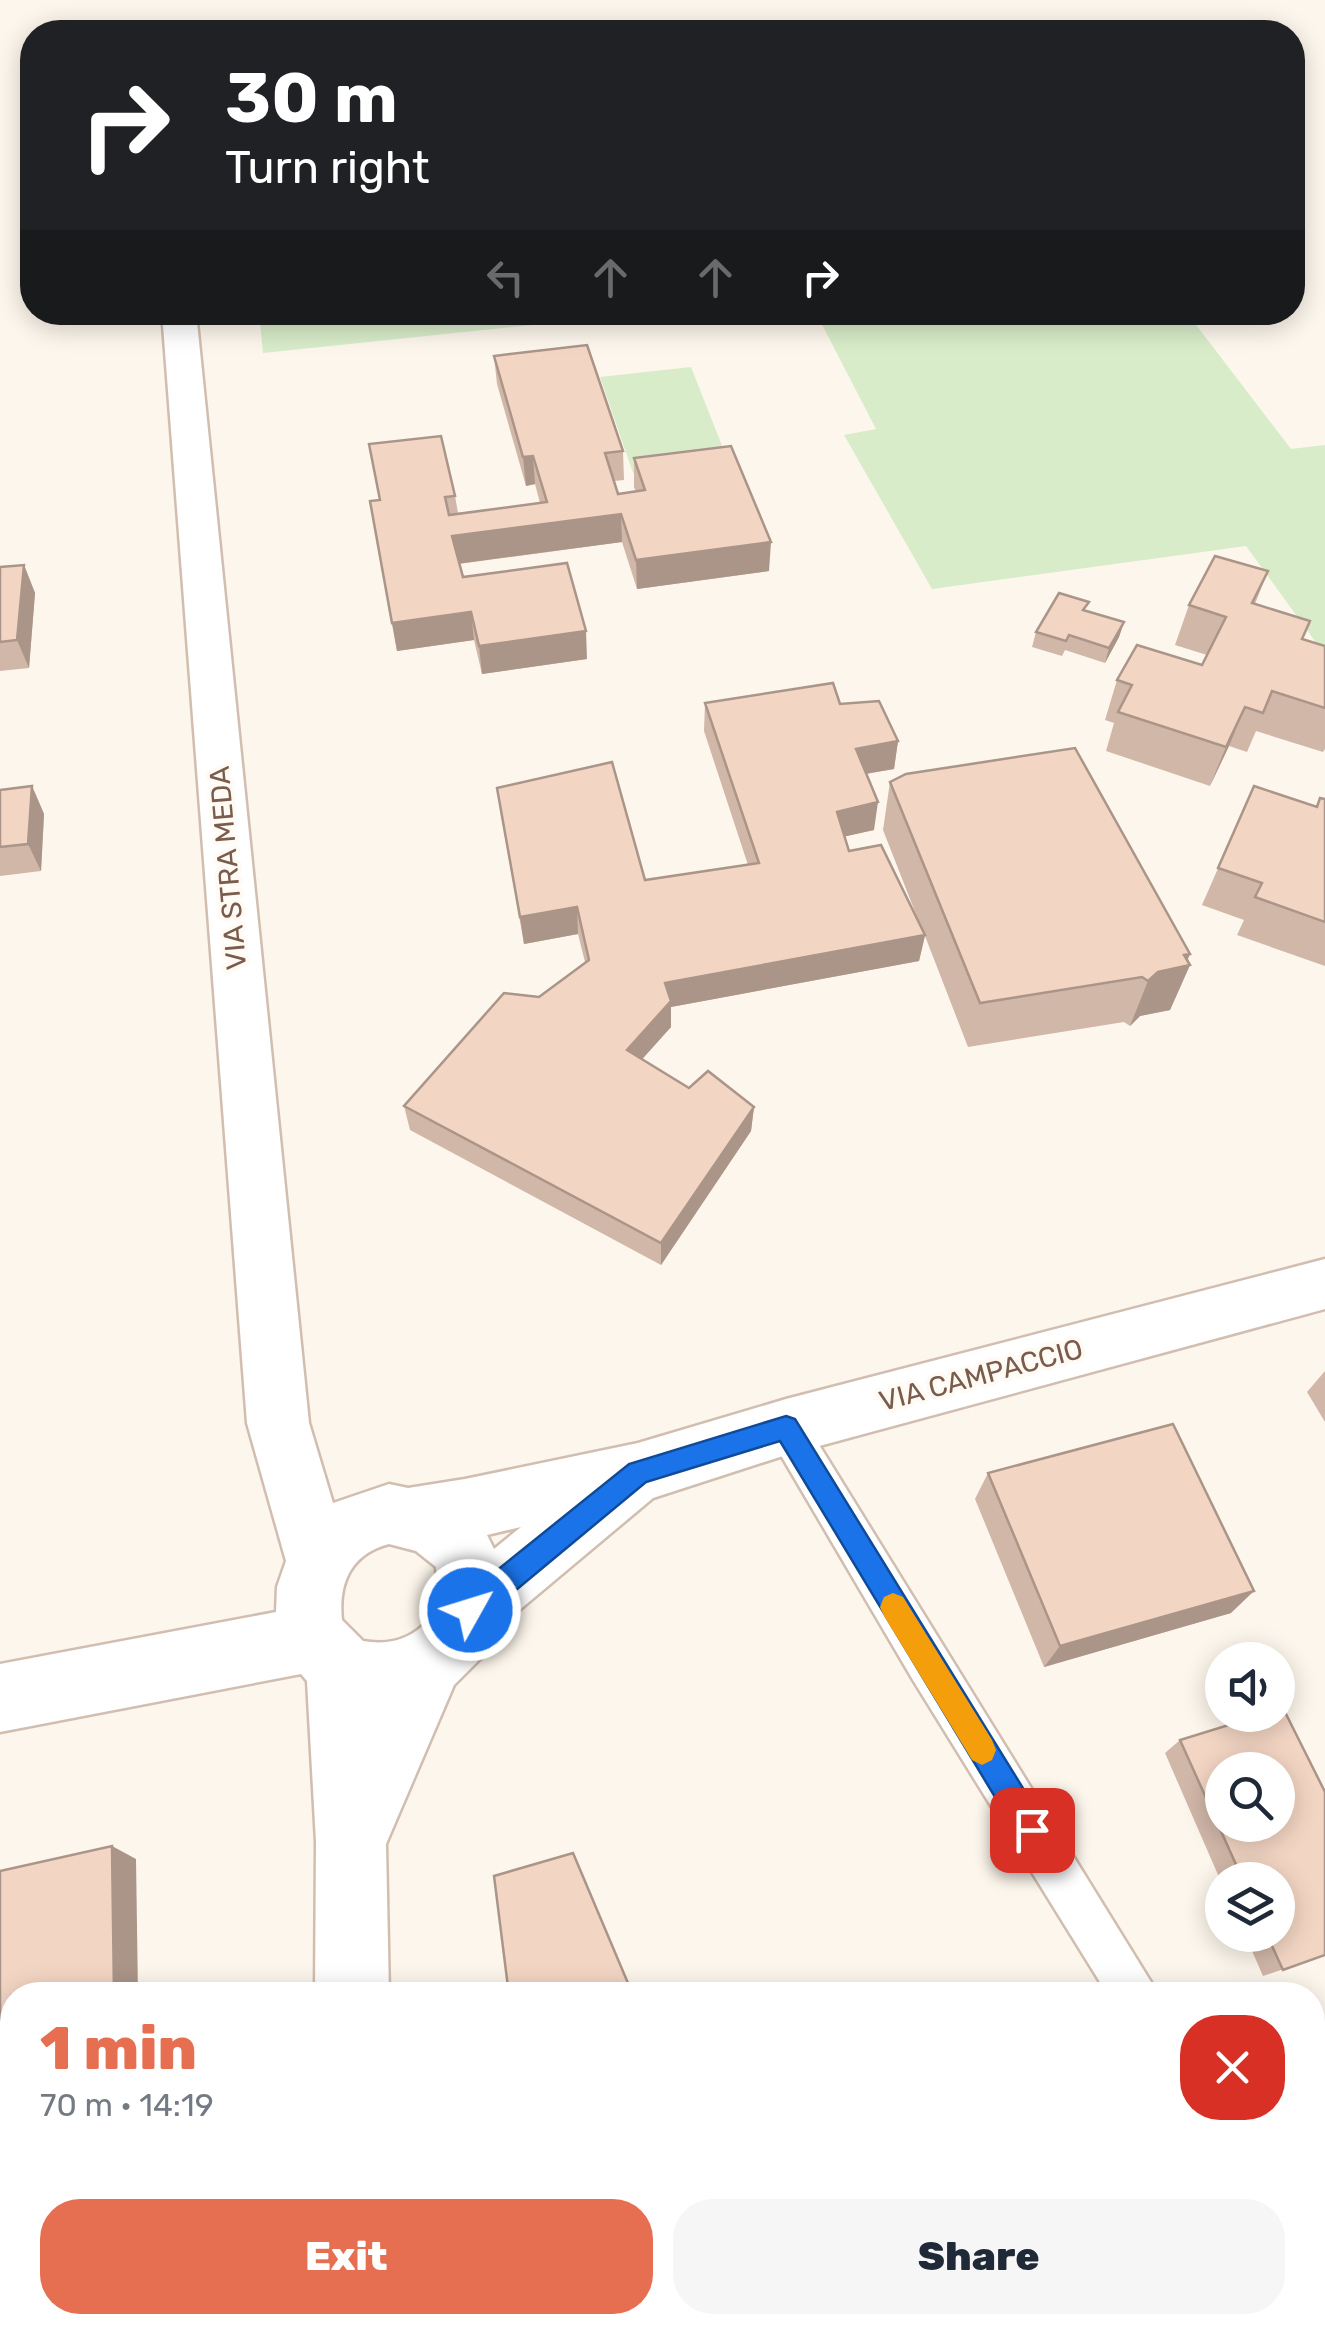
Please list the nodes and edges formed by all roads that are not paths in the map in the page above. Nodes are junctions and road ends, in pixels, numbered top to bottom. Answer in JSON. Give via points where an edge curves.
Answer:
{"nodes":[{"id":1,"x":180,"y":325,"type":"edge"},
{"id":2,"x":1325,"y":1284,"type":"edge"},
{"id":3,"x":786,"y":1428,"type":"junction"},
{"id":4,"x":638,"y":1472,"type":"junction"},
{"id":5,"x":343,"y":1581,"type":"junction"},
{"id":6,"x":470,"y":1610,"type":"junction"},
{"id":7,"x":429,"y":1664,"type":"junction"},
{"id":8,"x":0,"y":1698,"type":"edge"},
{"id":9,"x":351,"y":1842,"type":"junction"},
{"id":10,"x":352,"y":1982,"type":"edge"},
{"id":11,"x":1127,"y":1982,"type":"edge"}],
"edges":[{"from":1,"to":5,"type":"street","name":"VIA STRA MEDA","via":[[278,1423]]},
{"from":2,"to":3,"type":"street","name":"VIA CAMPACCIO"},
{"from":3,"to":4,"type":"street","name":"VIA CAMPACCIO"},
{"from":3,"to":11,"type":"lane"},
{"from":4,"to":5,"type":"street","name":"VIA CAMPACCIO","via":[[465,1509]]},
{"from":4,"to":6,"type":"street","name":"VIA CAMPACCIO"},
{"from":5,"to":6,"type":"street","via":[[438,1524],[468,1560]]},
{"from":5,"to":7,"type":"street","via":[[358,1674],[406,1674]]},
{"from":5,"to":8,"type":"street","name":"VIA CAMPACCIO","via":[[180,1661]]},
{"from":5,"to":9,"type":"street","name":"VIA STRA MEDA"},
{"from":6,"to":7,"type":"street","name":"VIA STRA MEDA","via":[[448,1649]]},
{"from":7,"to":9,"type":"street","name":"VIA STRA MEDA"},
{"from":9,"to":10,"type":"street","name":"VIA STRA MEDA"}]}
